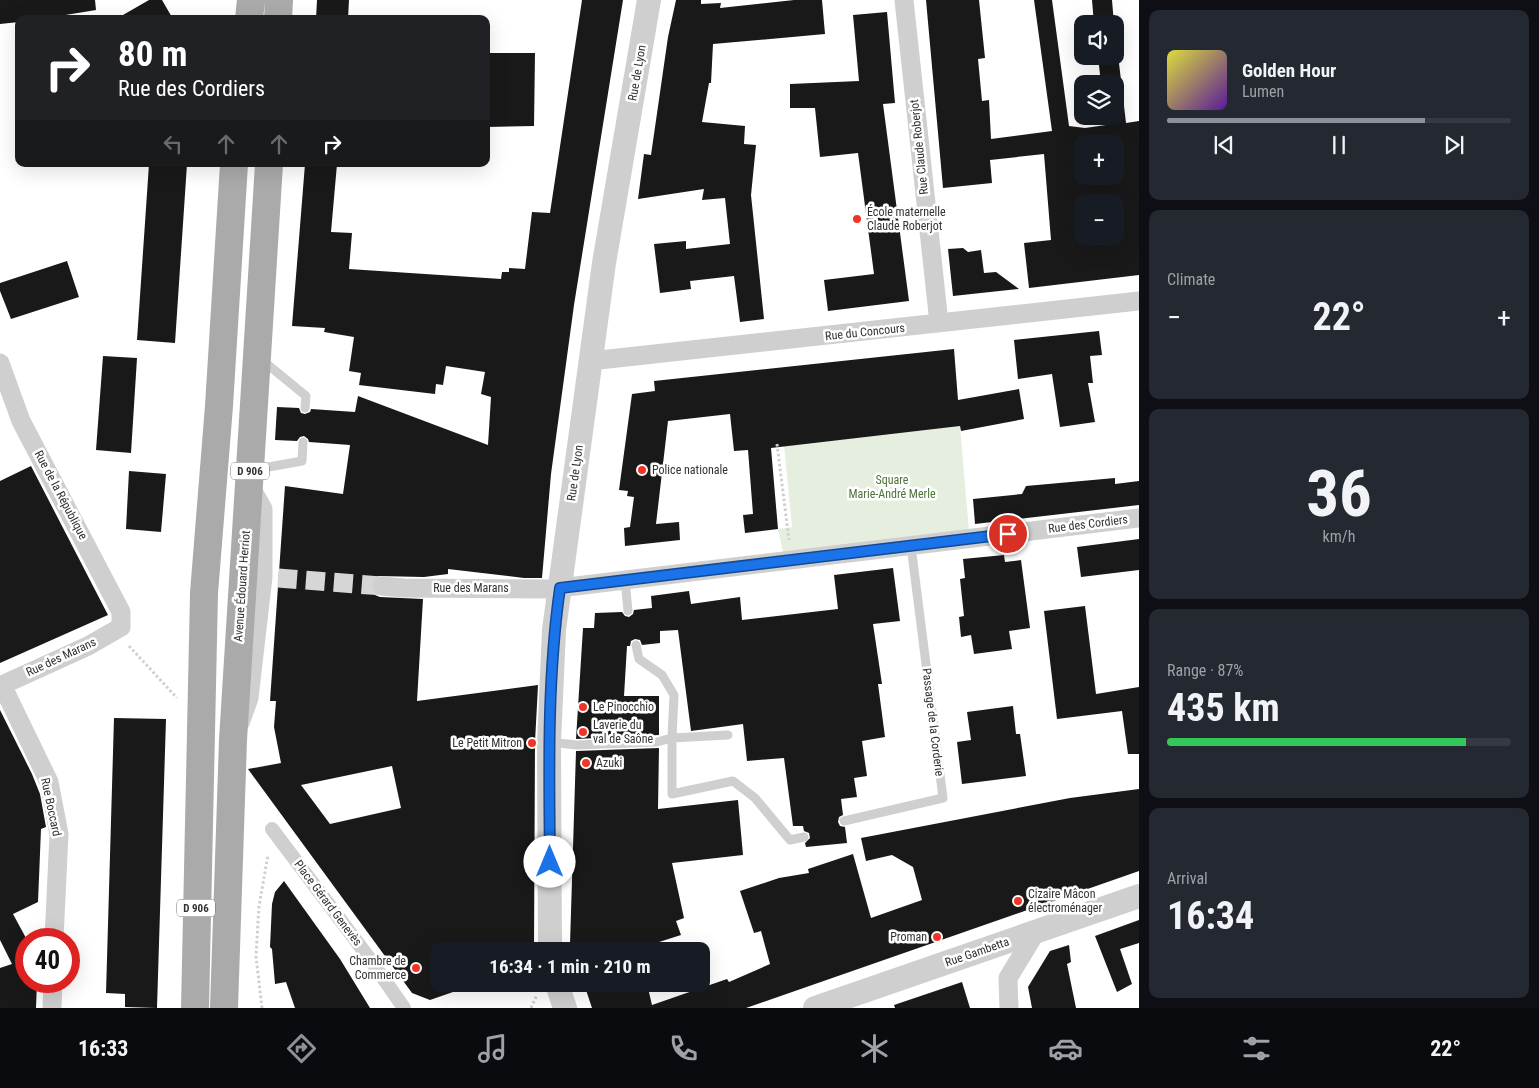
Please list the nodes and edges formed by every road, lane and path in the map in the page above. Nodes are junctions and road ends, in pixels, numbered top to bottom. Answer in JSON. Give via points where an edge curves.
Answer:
{"nodes":[{"id":1,"x":251,"y":0,"type":"edge"},
{"id":2,"x":279,"y":0,"type":"edge"},
{"id":3,"x":649,"y":0,"type":"edge"},
{"id":4,"x":904,"y":0,"type":"edge"},
{"id":5,"x":249,"y":15,"type":"edge"},
{"id":6,"x":278,"y":15,"type":"edge"},
{"id":7,"x":234,"y":167,"type":"edge"},
{"id":8,"x":269,"y":167,"type":"edge"},
{"id":9,"x":1139,"y":301,"type":"edge"},
{"id":10,"x":939,"y":323,"type":"junction"},
{"id":11,"x":257,"y":356,"type":"junction"},
{"id":12,"x":590,"y":360,"type":"junction"},
{"id":13,"x":0,"y":363,"type":"edge"},
{"id":14,"x":305,"y":408,"type":"dead end"},
{"id":15,"x":303,"y":442,"type":"dead end"},
{"id":16,"x":776,"y":444,"type":"dead end"},
{"id":17,"x":249,"y":476,"type":"junction"},
{"id":18,"x":1139,"y":518,"type":"edge"},
{"id":19,"x":911,"y":546,"type":"junction"},
{"id":20,"x":792,"y":560,"type":"junction"},
{"id":21,"x":625,"y":580,"type":"junction"},
{"id":22,"x":382,"y":586,"type":"tunnel mouth"},
{"id":23,"x":560,"y":588,"type":"junction"},
{"id":24,"x":628,"y":611,"type":"dead end"},
{"id":25,"x":118,"y":629,"type":"junction"},
{"id":26,"x":636,"y":645,"type":"dead end"},
{"id":27,"x":1,"y":685,"type":"edge"},
{"id":28,"x":180,"y":701,"type":"dead end"},
{"id":29,"x":728,"y":735,"type":"dead end"},
{"id":30,"x":672,"y":738,"type":"junction"},
{"id":31,"x":233,"y":740,"type":"junction"},
{"id":32,"x":549,"y":742,"type":"junction"},
{"id":33,"x":844,"y":821,"type":"dead end"},
{"id":34,"x":272,"y":829,"type":"joint"},
{"id":35,"x":804,"y":837,"type":"dead end"},
{"id":36,"x":1139,"y":896,"type":"edge"},
{"id":37,"x":55,"y":928,"type":"edge"},
{"id":38,"x":1036,"y":932,"type":"junction"},
{"id":39,"x":550,"y":942,"type":"edge"},
{"id":40,"x":195,"y":966,"type":"junction"},
{"id":41,"x":560,"y":992,"type":"edge"},
{"id":42,"x":53,"y":993,"type":"edge"},
{"id":43,"x":402,"y":1005,"type":"edge"},
{"id":44,"x":52,"y":1008,"type":"edge"},
{"id":45,"x":194,"y":1008,"type":"edge"},
{"id":46,"x":204,"y":1008,"type":"edge"},
{"id":47,"x":224,"y":1008,"type":"edge"},
{"id":48,"x":262,"y":1008,"type":"edge"},
{"id":49,"x":565,"y":1008,"type":"edge"},
{"id":50,"x":815,"y":1008,"type":"edge"},
{"id":51,"x":1009,"y":1008,"type":"edge"}],
"edges":[{"from":1,"to":5,"type":"main road"},
{"from":2,"to":6,"type":"main road"},
{"from":3,"to":12,"type":"street","name":"Rue de Lyon"},
{"from":4,"to":10,"type":"street","name":"Rue Claude Roberjot"},
{"from":7,"to":40,"type":"main road","number":"D 906","via":[[204,594]]},
{"from":8,"to":11,"type":"main road","name":"Avenue Édouard Herriot","number":"D 906"},
{"from":9,"to":10,"type":"street","name":"Rue du Concours"},
{"from":10,"to":12,"type":"street","name":"Rue du Concours"},
{"from":11,"to":14,"type":"lane","via":[[306,396]]},
{"from":11,"to":17,"type":"main road","name":"Avenue Édouard Herriot","number":"D 906"},
{"from":12,"to":23,"type":"street","name":"Rue de Lyon"},
{"from":13,"to":25,"type":"street","name":"Rue de la République","via":[[21,421],[122,612]]},
{"from":15,"to":17,"type":"lane","via":[[302,461]]},
{"from":16,"to":20,"type":"path"},
{"from":17,"to":31,"type":"main road","name":"Avenue Édouard Herriot","number":"D 906"},
{"from":17,"to":31,"type":"street","via":[[263,509],[271,578],[250,698]]},
{"from":18,"to":19,"type":"street","name":"Rue des Cordiers"},
{"from":19,"to":20,"type":"street","name":"Rue des Cordiers"},
{"from":19,"to":33,"type":"lane","name":"Passage de la Corderie","via":[[942,798]]},
{"from":20,"to":21,"type":"street","name":"Rue des Cordiers"},
{"from":21,"to":23,"type":"street","name":"Rue des Cordiers"},
{"from":21,"to":24,"type":"lane"},
{"from":22,"to":23,"type":"street","name":"Rue des Marans"},
{"from":23,"to":32,"type":"street","name":"Rue de Lyon","via":[[554,630]]},
{"from":25,"to":27,"type":"street","name":"Rue des Marans"},
{"from":25,"to":28,"type":"path"},
{"from":26,"to":30,"type":"lane","via":[[639,659],[662,675],[674,695]]},
{"from":27,"to":37,"type":"street","name":"Rue Boccard","via":[[49,782],[59,834]]},
{"from":29,"to":30,"type":"lane"},
{"from":30,"to":32,"type":"lane","via":[[656,742],[577,745]]},
{"from":30,"to":35,"type":"lane","via":[[672,794],[734,781],[755,798],[790,840]]},
{"from":31,"to":47,"type":"main road","name":"Avenue Édouard Herriot","number":"D 906"},
{"from":32,"to":39,"type":"street","name":"Rue de Lyon"},
{"from":34,"to":43,"type":"street","name":"Place Gérard Genevès"},
{"from":34,"to":48,"type":"path","via":[[259,906],[256,956]]},
{"from":36,"to":38,"type":"street","name":"Rue Gambetta"},
{"from":38,"to":50,"type":"street","name":"Rue Gambetta"},
{"from":38,"to":51,"type":"street","via":[[1008,978]]},
{"from":40,"to":45,"type":"main road","number":"D 906"},
{"from":40,"to":46,"type":"street"},
{"from":41,"to":49,"type":"street"},
{"from":42,"to":44,"type":"street"}]}
